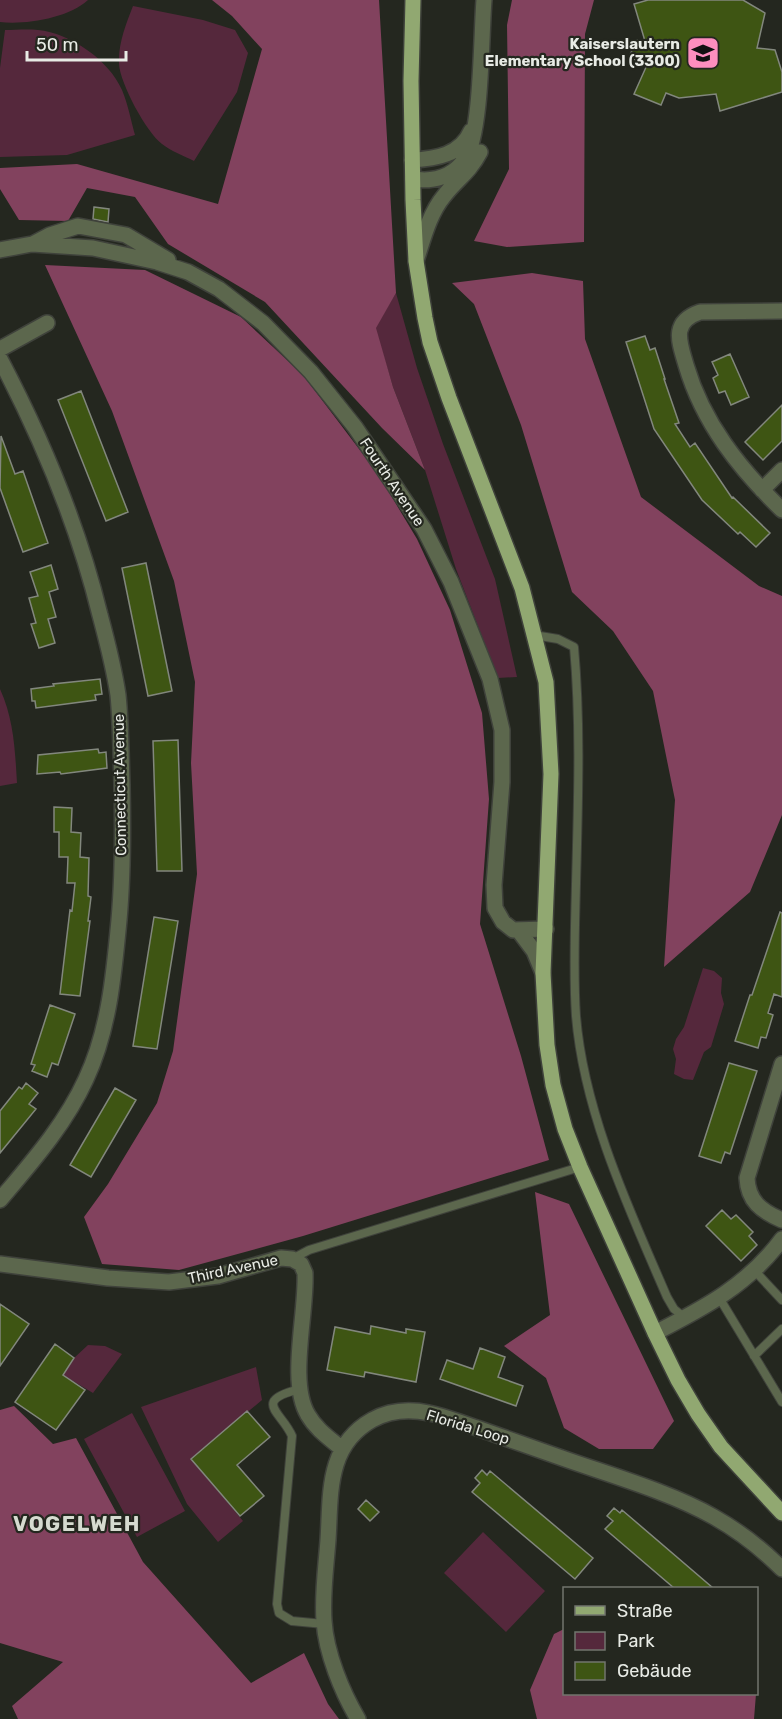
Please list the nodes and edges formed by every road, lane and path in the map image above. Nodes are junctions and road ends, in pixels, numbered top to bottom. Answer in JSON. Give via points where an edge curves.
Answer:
{"nodes":[{"id":1,"x":413,"y":0,"type":"edge"},
{"id":2,"x":484,"y":0,"type":"edge"},
{"id":3,"x":476,"y":117,"type":"junction"},
{"id":4,"x":412,"y":160,"type":"junction"},
{"id":5,"x":413,"y":179,"type":"junction"},
{"id":6,"x":0,"y":250,"type":"edge"},
{"id":7,"x":416,"y":261,"type":"junction"},
{"id":8,"x":782,"y":311,"type":"edge"},
{"id":9,"x":47,"y":323,"type":"dead end"},
{"id":10,"x":0,"y":349,"type":"edge"},
{"id":11,"x":0,"y":359,"type":"edge"},
{"id":12,"x":782,"y":470,"type":"edge"},
{"id":13,"x":762,"y":490,"type":"junction"},
{"id":14,"x":782,"y":510,"type":"edge"},
{"id":15,"x":534,"y":634,"type":"junction"},
{"id":16,"x":546,"y":929,"type":"junction"},
{"id":17,"x":519,"y":931,"type":"junction"},
{"id":18,"x":543,"y":973,"type":"junction"},
{"id":19,"x":782,"y":1064,"type":"edge"},
{"id":20,"x":580,"y":1167,"type":"junction"},
{"id":21,"x":0,"y":1200,"type":"edge"},
{"id":22,"x":782,"y":1220,"type":"edge"},
{"id":23,"x":782,"y":1239,"type":"edge"},
{"id":24,"x":292,"y":1259,"type":"junction"},
{"id":25,"x":0,"y":1263,"type":"edge"},
{"id":26,"x":754,"y":1270,"type":"junction"},
{"id":27,"x":720,"y":1299,"type":"junction"},
{"id":28,"x":782,"y":1300,"type":"edge"},
{"id":29,"x":685,"y":1318,"type":"junction"},
{"id":30,"x":782,"y":1329,"type":"edge"},
{"id":31,"x":655,"y":1334,"type":"junction"},
{"id":32,"x":754,"y":1356,"type":"junction"},
{"id":33,"x":300,"y":1389,"type":"junction"},
{"id":34,"x":782,"y":1402,"type":"edge"},
{"id":35,"x":341,"y":1448,"type":"junction"},
{"id":36,"x":782,"y":1513,"type":"edge"},
{"id":37,"x":782,"y":1569,"type":"edge"},
{"id":38,"x":324,"y":1624,"type":"junction"},
{"id":39,"x":358,"y":1719,"type":"edge"}],
"edges":[{"from":1,"to":4,"type":"main road"},
{"from":2,"to":3,"type":"street"},
{"from":3,"to":4,"type":"street","via":[[470,135],[459,148],[438,157]]},
{"from":3,"to":5,"type":"street","via":[[471,148],[464,161],[436,180]]},
{"from":3,"to":7,"type":"street","via":[[482,135],[480,152],[472,168],[443,196]]},
{"from":4,"to":5,"type":"main road"},
{"from":5,"to":7,"type":"main road"},
{"from":6,"to":17,"type":"street","name":"Fourth Avenue","via":[[32,244],[78,226],[126,235],[219,289],[263,323],[311,372],[355,427],[424,529],[490,679],[502,730],[495,908],[507,927]]},
{"from":7,"to":15,"type":"main road","via":[[425,318],[439,369],[509,551]]},
{"from":8,"to":13,"type":"street","via":[[700,312],[682,321],[679,335],[688,373],[706,416],[734,459]]},
{"from":9,"to":10,"type":"street"},
{"from":11,"to":21,"type":"street","name":"Connecticut Avenue","via":[[58,483],[103,626],[121,725],[122,849],[110,994],[88,1077],[63,1121]]},
{"from":12,"to":13,"type":"street"},
{"from":13,"to":14,"type":"street"},
{"from":15,"to":16,"type":"main road","via":[[546,682],[549,722]]},
{"from":15,"to":29,"type":"lane","via":[[574,647],[578,811],[574,963],[576,1017],[585,1071],[630,1213],[667,1297]]},
{"from":16,"to":17,"type":"street"},
{"from":16,"to":18,"type":"main road"},
{"from":17,"to":18,"type":"street","name":"Fourth Avenue","via":[[534,951]]},
{"from":18,"to":20,"type":"main road","via":[[553,1085]]},
{"from":19,"to":22,"type":"street","via":[[747,1178],[754,1204]]},
{"from":20,"to":24,"type":"lane","via":[[309,1250]]},
{"from":20,"to":31,"type":"main road"},
{"from":23,"to":26,"type":"street"},
{"from":24,"to":25,"type":"street","name":"Third Avenue","via":[[280,1258],[218,1276],[169,1282]]},
{"from":24,"to":33,"type":"street","name":"Third Avenue","via":[[301,1264],[305,1273]]},
{"from":26,"to":27,"type":"street"},
{"from":26,"to":28,"type":"lane"},
{"from":27,"to":29,"type":"street"},
{"from":27,"to":32,"type":"lane"},
{"from":29,"to":31,"type":"street"},
{"from":30,"to":32,"type":"lane"},
{"from":31,"to":36,"type":"main road","via":[[698,1414],[721,1447]]},
{"from":32,"to":34,"type":"lane"},
{"from":33,"to":35,"type":"street","name":"Third Avenue","via":[[308,1414],[319,1430]]},
{"from":33,"to":38,"type":"lane","via":[[283,1393],[275,1399],[274,1407],[292,1436],[277,1604],[279,1613],[292,1621]]},
{"from":35,"to":37,"type":"street","name":"Florida Loop","via":[[357,1431],[385,1414],[405,1410],[430,1413],[695,1508],[740,1533]]},
{"from":35,"to":38,"type":"street","via":[[331,1494]]},
{"from":38,"to":39,"type":"street","via":[[345,1695]]}]}
